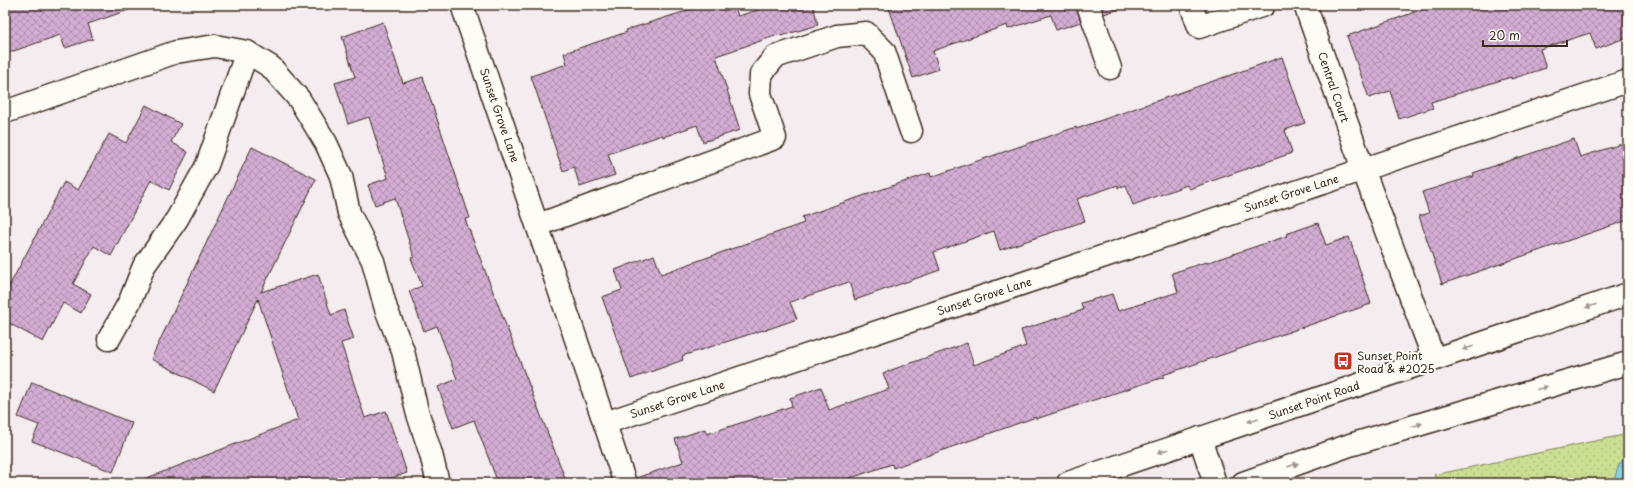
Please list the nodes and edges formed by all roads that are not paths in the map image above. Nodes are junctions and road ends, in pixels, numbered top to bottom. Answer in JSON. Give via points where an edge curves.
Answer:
{"nodes":[{"id":1,"x":462,"y":5,"type":"edge"},
{"id":2,"x":1088,"y":5,"type":"edge"},
{"id":3,"x":1191,"y":5,"type":"edge"},
{"id":4,"x":1264,"y":5,"type":"edge"},
{"id":5,"x":1305,"y":5,"type":"edge"},
{"id":6,"x":247,"y":52,"type":"junction"},
{"id":7,"x":1110,"y":68,"type":"dead end"},
{"id":8,"x":1628,"y":81,"type":"edge"},
{"id":9,"x":5,"y":112,"type":"edge"},
{"id":10,"x":911,"y":131,"type":"dead end"},
{"id":11,"x":1363,"y":169,"type":"junction"},
{"id":12,"x":538,"y":225,"type":"junction"},
{"id":13,"x":1628,"y":294,"type":"edge"},
{"id":14,"x":109,"y":339,"type":"dead end"},
{"id":15,"x":1434,"y":359,"type":"junction"},
{"id":16,"x":1628,"y":363,"type":"edge"},
{"id":17,"x":605,"y":423,"type":"junction"},
{"id":18,"x":1200,"y":438,"type":"junction"},
{"id":19,"x":438,"y":483,"type":"edge"},
{"id":20,"x":625,"y":483,"type":"edge"},
{"id":21,"x":1068,"y":483,"type":"edge"},
{"id":22,"x":1215,"y":483,"type":"edge"},
{"id":23,"x":1243,"y":483,"type":"edge"}],
"edges":[{"from":1,"to":12,"type":"street","name":"Sunset Grove Lane"},
{"from":2,"to":7,"type":"street"},
{"from":3,"to":4,"type":"street","via":[[1198,27]]},
{"from":5,"to":11,"type":"street","name":"Central Court"},
{"from":6,"to":9,"type":"street","via":[[215,46],[176,52]]},
{"from":6,"to":14,"type":"street","via":[[206,165],[177,219],[144,266],[130,301]]},
{"from":6,"to":19,"type":"street","via":[[270,67],[299,99],[326,143],[341,176],[349,213],[372,261],[386,309],[403,351]]},
{"from":8,"to":11,"type":"street","name":"Sunset Grove Lane"},
{"from":10,"to":12,"type":"street","via":[[884,51],[866,33],[837,36],[775,57],[761,74],[760,94],[775,138]]},
{"from":11,"to":15,"type":"street"},
{"from":11,"to":17,"type":"street","name":"Sunset Grove Lane"},
{"from":12,"to":17,"type":"street","name":"Sunset Grove Lane"},
{"from":13,"to":15,"type":"street","name":"Sunset Point Road","one_way":true},
{"from":15,"to":18,"type":"street","name":"Sunset Point Road","one_way":true},
{"from":23,"to":16,"type":"street","one_way":true,"via":[[1350,445]]},
{"from":17,"to":20,"type":"street","name":"Sunset Grove Lane"},
{"from":18,"to":21,"type":"street","name":"Sunset Point Road","one_way":true},
{"from":18,"to":22,"type":"street"}]}
